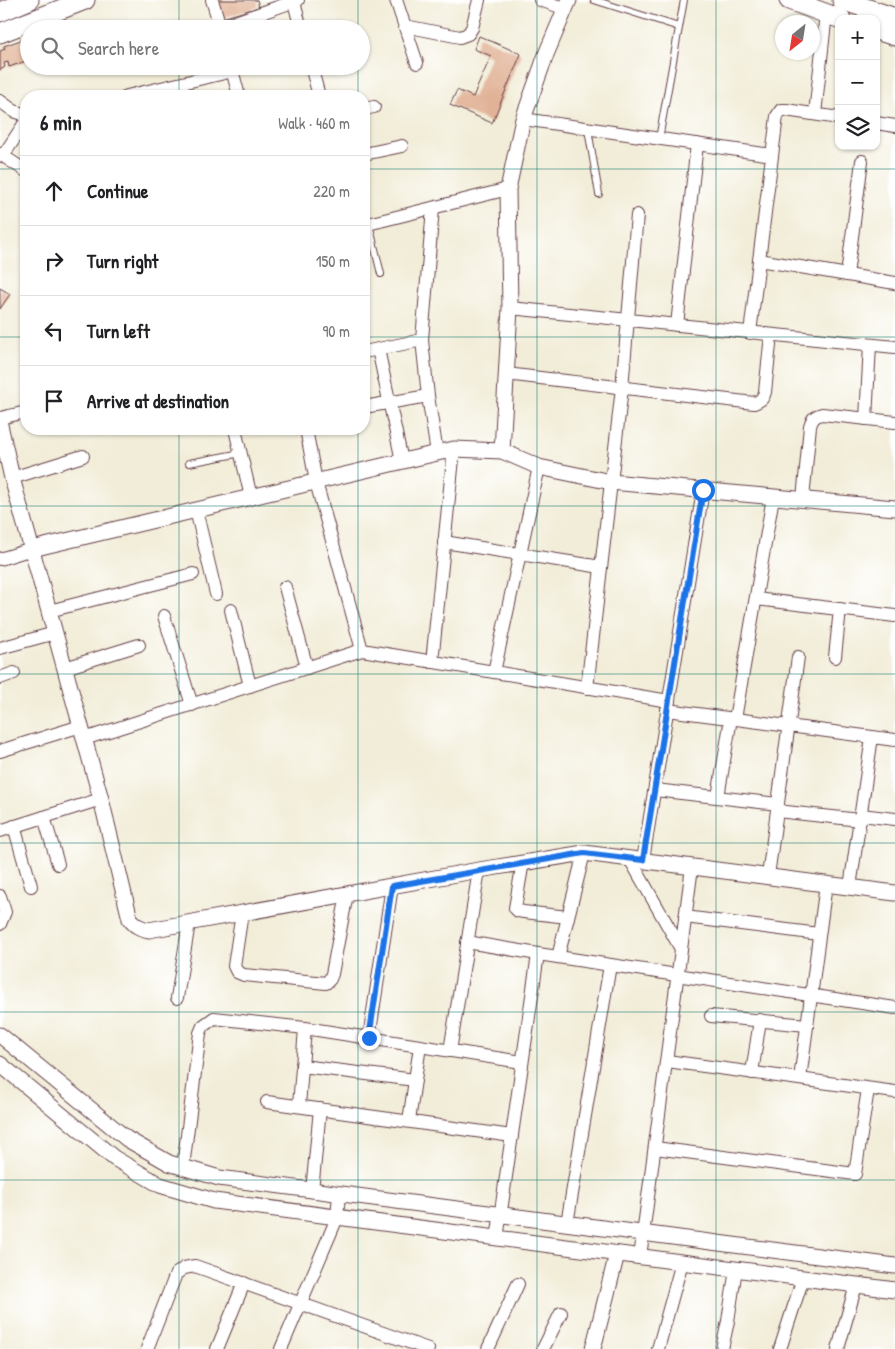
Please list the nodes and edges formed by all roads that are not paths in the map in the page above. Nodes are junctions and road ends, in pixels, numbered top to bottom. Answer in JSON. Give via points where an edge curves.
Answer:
{"nodes":[{"id":1,"x":29,"y":0,"type":"edge"},
{"id":2,"x":85,"y":0,"type":"edge"},
{"id":3,"x":212,"y":0,"type":"edge"},
{"id":4,"x":396,"y":0,"type":"edge"},
{"id":5,"x":479,"y":0,"type":"edge"},
{"id":6,"x":540,"y":0,"type":"edge"},
{"id":7,"x":594,"y":0,"type":"edge"},
{"id":8,"x":684,"y":0,"type":"edge"},
{"id":9,"x":789,"y":0,"type":"edge"},
{"id":10,"x":842,"y":0,"type":"edge"},
{"id":11,"x":296,"y":1,"type":"edge"},
{"id":12,"x":567,"y":4,"type":"edge"},
{"id":13,"x":862,"y":9,"type":"edge"},
{"id":14,"x":0,"y":12,"type":"edge"},
{"id":15,"x":834,"y":16,"type":"edge"},
{"id":16,"x":895,"y":18,"type":"edge"},
{"id":17,"x":33,"y":20,"type":"edge"},
{"id":18,"x":218,"y":20,"type":"edge"},
{"id":19,"x":243,"y":20,"type":"edge"},
{"id":20,"x":299,"y":20,"type":"edge"},
{"id":21,"x":20,"y":25,"type":"edge"},
{"id":22,"x":404,"y":26,"type":"junction"},
{"id":23,"x":679,"y":27,"type":"junction"},
{"id":24,"x":880,"y":31,"type":"edge"},
{"id":25,"x":0,"y":33,"type":"edge"},
{"id":26,"x":895,"y":36,"type":"edge"},
{"id":27,"x":417,"y":63,"type":"dead end"},
{"id":28,"x":212,"y":75,"type":"edge"},
{"id":29,"x":234,"y":75,"type":"edge"},
{"id":30,"x":313,"y":75,"type":"edge"},
{"id":31,"x":164,"y":90,"type":"edge"},
{"id":32,"x":237,"y":90,"type":"edge"},
{"id":33,"x":317,"y":90,"type":"edge"},
{"id":34,"x":0,"y":101,"type":"edge"},
{"id":35,"x":20,"y":113,"type":"edge"},
{"id":36,"x":815,"y":114,"type":"junction"},
{"id":37,"x":835,"y":117,"type":"edge"},
{"id":38,"x":524,"y":119,"type":"junction"},
{"id":39,"x":880,"y":124,"type":"edge"},
{"id":40,"x":895,"y":126,"type":"edge"},
{"id":41,"x":588,"y":129,"type":"junction"},
{"id":42,"x":20,"y":130,"type":"edge"},
{"id":43,"x":659,"y":139,"type":"junction"},
{"id":44,"x":697,"y":144,"type":"junction"},
{"id":45,"x":402,"y":146,"type":"dead end"},
{"id":46,"x":370,"y":153,"type":"edge"},
{"id":47,"x":2,"y":155,"type":"edge"},
{"id":48,"x":772,"y":155,"type":"junction"},
{"id":49,"x":862,"y":161,"type":"dead end"},
{"id":50,"x":20,"y":167,"type":"edge"},
{"id":51,"x":508,"y":189,"type":"junction"},
{"id":52,"x":599,"y":194,"type":"dead end"},
{"id":53,"x":433,"y":208,"type":"junction"},
{"id":54,"x":637,"y":215,"type":"dead end"},
{"id":55,"x":370,"y":223,"type":"edge"},
{"id":56,"x":370,"y":237,"type":"edge"},
{"id":57,"x":759,"y":260,"type":"junction"},
{"id":58,"x":381,"y":274,"type":"dead end"},
{"id":59,"x":848,"y":275,"type":"junction"},
{"id":60,"x":895,"y":284,"type":"edge"},
{"id":61,"x":510,"y":308,"type":"junction"},
{"id":62,"x":629,"y":321,"type":"junction"},
{"id":63,"x":677,"y":326,"type":"junction"},
{"id":64,"x":750,"y":333,"type":"junction"},
{"id":65,"x":771,"y":335,"type":"junction"},
{"id":66,"x":422,"y":340,"type":"junction"},
{"id":67,"x":870,"y":345,"type":"junction"},
{"id":68,"x":895,"y":348,"type":"edge"},
{"id":69,"x":378,"y":349,"type":"junction"},
{"id":70,"x":370,"y":351,"type":"edge"},
{"id":71,"x":506,"y":374,"type":"junction"},
{"id":72,"x":622,"y":388,"type":"junction"},
{"id":73,"x":428,"y":396,"type":"junction"},
{"id":74,"x":390,"y":402,"type":"junction"},
{"id":75,"x":370,"y":406,"type":"edge"},
{"id":76,"x":20,"y":413,"type":"edge"},
{"id":77,"x":0,"y":418,"type":"edge"},
{"id":78,"x":866,"y":419,"type":"junction"},
{"id":79,"x":895,"y":422,"type":"edge"},
{"id":80,"x":0,"y":425,"type":"edge"},
{"id":81,"x":236,"y":435,"type":"edge"},
{"id":82,"x":307,"y":435,"type":"edge"},
{"id":83,"x":2,"y":440,"type":"edge"},
{"id":84,"x":454,"y":449,"type":"junction"},
{"id":85,"x":502,"y":452,"type":"junction"},
{"id":86,"x":241,"y":453,"type":"junction"},
{"id":87,"x":437,"y":453,"type":"junction"},
{"id":88,"x":83,"y":456,"type":"dead end"},
{"id":89,"x":402,"y":461,"type":"junction"},
{"id":90,"x":189,"y":463,"type":"dead end"},
{"id":91,"x":539,"y":467,"type":"junction"},
{"id":92,"x":12,"y":478,"type":"junction"},
{"id":93,"x":316,"y":482,"type":"junction"},
{"id":94,"x":611,"y":482,"type":"junction"},
{"id":95,"x":703,"y":490,"type":"junction"},
{"id":96,"x":251,"y":497,"type":"junction"},
{"id":97,"x":774,"y":497,"type":"junction"},
{"id":98,"x":803,"y":499,"type":"junction"},
{"id":99,"x":895,"y":508,"type":"edge"},
{"id":100,"x":196,"y":510,"type":"junction"},
{"id":101,"x":444,"y":542,"type":"junction"},
{"id":102,"x":32,"y":549,"type":"junction"},
{"id":103,"x":520,"y":554,"type":"junction"},
{"id":104,"x":0,"y":559,"type":"edge"},
{"id":105,"x":601,"y":567,"type":"junction"},
{"id":106,"x":193,"y":574,"type":"dead end"},
{"id":107,"x":285,"y":587,"type":"dead end"},
{"id":108,"x":216,"y":594,"type":"dead end"},
{"id":109,"x":756,"y":599,"type":"junction"},
{"id":110,"x":840,"y":609,"type":"junction"},
{"id":111,"x":231,"y":610,"type":"dead end"},
{"id":112,"x":49,"y":611,"type":"junction"},
{"id":113,"x":164,"y":616,"type":"dead end"},
{"id":114,"x":895,"y":616,"type":"edge"},
{"id":115,"x":55,"y":632,"type":"junction"},
{"id":116,"x":139,"y":645,"type":"dead end"},
{"id":117,"x":0,"y":648,"type":"edge"},
{"id":118,"x":362,"y":650,"type":"junction"},
{"id":119,"x":798,"y":656,"type":"dead end"},
{"id":120,"x":835,"y":657,"type":"dead end"},
{"id":121,"x":432,"y":662,"type":"junction"},
{"id":122,"x":64,"y":668,"type":"junction"},
{"id":123,"x":308,"y":668,"type":"junction"},
{"id":124,"x":494,"y":672,"type":"junction"},
{"id":125,"x":14,"y":673,"type":"dead end"},
{"id":126,"x":0,"y":678,"type":"edge"},
{"id":127,"x":250,"y":686,"type":"junction"},
{"id":128,"x":587,"y":688,"type":"junction"},
{"id":129,"x":192,"y":705,"type":"junction"},
{"id":130,"x":668,"y":706,"type":"junction"},
{"id":131,"x":733,"y":719,"type":"junction"},
{"id":132,"x":790,"y":726,"type":"junction"},
{"id":133,"x":83,"y":733,"type":"junction"},
{"id":134,"x":872,"y":737,"type":"junction"},
{"id":135,"x":895,"y":740,"type":"edge"},
{"id":136,"x":0,"y":751,"type":"edge"},
{"id":137,"x":655,"y":790,"type":"junction"},
{"id":138,"x":718,"y":797,"type":"junction"},
{"id":139,"x":101,"y":799,"type":"junction"},
{"id":140,"x":778,"y":808,"type":"junction"},
{"id":141,"x":44,"y":816,"type":"junction"},
{"id":142,"x":860,"y":818,"type":"junction"},
{"id":143,"x":895,"y":819,"type":"edge"},
{"id":144,"x":14,"y":826,"type":"junction"},
{"id":145,"x":0,"y":831,"type":"edge"},
{"id":146,"x":584,"y":853,"type":"junction"},
{"id":147,"x":636,"y":859,"type":"junction"},
{"id":148,"x":523,"y":862,"type":"junction"},
{"id":149,"x":58,"y":864,"type":"dead end"},
{"id":150,"x":692,"y":867,"type":"junction"},
{"id":151,"x":479,"y":870,"type":"junction"},
{"id":152,"x":768,"y":876,"type":"junction"},
{"id":153,"x":826,"y":884,"type":"junction"},
{"id":154,"x":31,"y":886,"type":"dead end"},
{"id":155,"x":392,"y":886,"type":"junction"},
{"id":156,"x":850,"y":887,"type":"junction"},
{"id":157,"x":895,"y":893,"type":"edge"},
{"id":158,"x":347,"y":894,"type":"junction"},
{"id":159,"x":0,"y":896,"type":"edge"},
{"id":160,"x":242,"y":913,"type":"junction"},
{"id":161,"x":568,"y":917,"type":"junction"},
{"id":162,"x":685,"y":917,"type":"junction"},
{"id":163,"x":189,"y":923,"type":"junction"},
{"id":164,"x":0,"y":924,"type":"edge"},
{"id":165,"x":819,"y":934,"type":"junction"},
{"id":166,"x":468,"y":942,"type":"junction"},
{"id":167,"x":681,"y":949,"type":"junction"},
{"id":168,"x":538,"y":954,"type":"junction"},
{"id":169,"x":558,"y":957,"type":"junction"},
{"id":170,"x":610,"y":965,"type":"junction"},
{"id":171,"x":678,"y":975,"type":"junction"},
{"id":172,"x":811,"y":995,"type":"junction"},
{"id":173,"x":177,"y":998,"type":"dead end"},
{"id":174,"x":895,"y":1008,"type":"edge"},
{"id":175,"x":711,"y":1016,"type":"dead end"},
{"id":176,"x":760,"y":1020,"type":"junction"},
{"id":177,"x":807,"y":1025,"type":"junction"},
{"id":178,"x":305,"y":1028,"type":"junction"},
{"id":179,"x":0,"y":1035,"type":"edge"},
{"id":180,"x":369,"y":1038,"type":"junction"},
{"id":181,"x":420,"y":1046,"type":"junction"},
{"id":182,"x":450,"y":1051,"type":"junction"},
{"id":183,"x":667,"y":1061,"type":"junction"},
{"id":184,"x":522,"y":1062,"type":"junction"},
{"id":185,"x":0,"y":1064,"type":"edge"},
{"id":186,"x":302,"y":1066,"type":"junction"},
{"id":187,"x":752,"y":1072,"type":"junction"},
{"id":188,"x":800,"y":1079,"type":"junction"},
{"id":189,"x":415,"y":1080,"type":"junction"},
{"id":190,"x":868,"y":1088,"type":"junction"},
{"id":191,"x":895,"y":1092,"type":"edge"},
{"id":192,"x":267,"y":1102,"type":"dead end"},
{"id":193,"x":299,"y":1106,"type":"junction"},
{"id":194,"x":320,"y":1109,"type":"junction"},
{"id":195,"x":409,"y":1121,"type":"junction"},
{"id":196,"x":512,"y":1136,"type":"junction"},
{"id":197,"x":655,"y":1148,"type":"junction"},
{"id":198,"x":183,"y":1167,"type":"junction"},
{"id":199,"x":312,"y":1191,"type":"junction"},
{"id":200,"x":338,"y":1194,"type":"junction"},
{"id":201,"x":500,"y":1215,"type":"junction"},
{"id":202,"x":337,"y":1218,"type":"junction"},
{"id":203,"x":567,"y":1224,"type":"junction"},
{"id":204,"x":644,"y":1234,"type":"junction"},
{"id":205,"x":496,"y":1238,"type":"junction"},
{"id":206,"x":617,"y":1254,"type":"junction"},
{"id":207,"x":640,"y":1257,"type":"junction"},
{"id":208,"x":682,"y":1262,"type":"junction"},
{"id":209,"x":895,"y":1266,"type":"edge"},
{"id":210,"x":736,"y":1269,"type":"junction"},
{"id":211,"x":803,"y":1278,"type":"junction"},
{"id":212,"x":244,"y":1284,"type":"junction"},
{"id":213,"x":518,"y":1284,"type":"dead end"},
{"id":214,"x":856,"y":1285,"type":"junction"},
{"id":215,"x":895,"y":1290,"type":"edge"},
{"id":216,"x":301,"y":1304,"type":"junction"},
{"id":217,"x":561,"y":1313,"type":"dead end"},
{"id":218,"x":424,"y":1348,"type":"edge"},
{"id":219,"x":148,"y":1349,"type":"edge"},
{"id":220,"x":217,"y":1349,"type":"edge"},
{"id":221,"x":281,"y":1349,"type":"edge"},
{"id":222,"x":488,"y":1349,"type":"edge"},
{"id":223,"x":543,"y":1349,"type":"edge"},
{"id":224,"x":593,"y":1349,"type":"edge"},
{"id":225,"x":658,"y":1349,"type":"edge"},
{"id":226,"x":722,"y":1349,"type":"edge"},
{"id":227,"x":780,"y":1349,"type":"edge"},
{"id":228,"x":838,"y":1349,"type":"edge"}],
"edges":[{"from":1,"to":14,"type":"main road"},
{"from":2,"to":17,"type":"main road"},
{"from":3,"to":18,"type":"street"},
{"from":4,"to":22,"type":"street"},
{"from":5,"to":22,"type":"street","via":[[472,28],[460,37]]},
{"from":6,"to":12,"type":"street"},
{"from":7,"to":23,"type":"lane"},
{"from":8,"to":23,"type":"lane"},
{"from":9,"to":15,"type":"main road"},
{"from":10,"to":13,"type":"main road"},
{"from":11,"to":19,"type":"street"},
{"from":11,"to":20,"type":"street"},
{"from":12,"to":38,"type":"street"},
{"from":13,"to":16,"type":"main road"},
{"from":15,"to":36,"type":"street"},
{"from":21,"to":25,"type":"main road"},
{"from":22,"to":27,"type":"street"},
{"from":23,"to":43,"type":"lane"},
{"from":24,"to":26,"type":"main road"},
{"from":28,"to":31,"type":"street"},
{"from":29,"to":32,"type":"street"},
{"from":30,"to":33,"type":"street"},
{"from":34,"to":35,"type":"street"},
{"from":36,"to":37,"type":"street"},
{"from":36,"to":48,"type":"street","via":[[778,112]]},
{"from":38,"to":41,"type":"street"},
{"from":38,"to":51,"type":"street"},
{"from":39,"to":40,"type":"street"},
{"from":41,"to":43,"type":"street"},
{"from":41,"to":52,"type":"lane"},
{"from":42,"to":47,"type":"street"},
{"from":43,"to":44,"type":"street"},
{"from":44,"to":48,"type":"street"},
{"from":44,"to":63,"type":"street"},
{"from":45,"to":46,"type":"street"},
{"from":47,"to":50,"type":"street"},
{"from":48,"to":57,"type":"street"},
{"from":49,"to":59,"type":"street"},
{"from":51,"to":53,"type":"street"},
{"from":51,"to":61,"type":"street"},
{"from":53,"to":55,"type":"street"},
{"from":53,"to":66,"type":"street"},
{"from":54,"to":62,"type":"street"},
{"from":56,"to":58,"type":"lane"},
{"from":57,"to":59,"type":"street"},
{"from":57,"to":64,"type":"street"},
{"from":59,"to":60,"type":"street"},
{"from":61,"to":62,"type":"street"},
{"from":61,"to":71,"type":"street"},
{"from":62,"to":63,"type":"street"},
{"from":62,"to":72,"type":"street"},
{"from":63,"to":64,"type":"street"},
{"from":64,"to":65,"type":"street"},
{"from":65,"to":67,"type":"street"},
{"from":65,"to":72,"type":"street","via":[[765,392],[760,401],[754,403]]},
{"from":66,"to":69,"type":"street"},
{"from":66,"to":73,"type":"street"},
{"from":67,"to":68,"type":"street"},
{"from":67,"to":78,"type":"street"},
{"from":69,"to":70,"type":"street"},
{"from":69,"to":74,"type":"street"},
{"from":71,"to":72,"type":"street"},
{"from":71,"to":85,"type":"street"},
{"from":72,"to":94,"type":"street"},
{"from":73,"to":74,"type":"street"},
{"from":73,"to":87,"type":"street"},
{"from":74,"to":75,"type":"street"},
{"from":74,"to":89,"type":"street"},
{"from":76,"to":77,"type":"street"},
{"from":78,"to":79,"type":"street"},
{"from":78,"to":98,"type":"street","via":[[822,414],[811,421]]},
{"from":80,"to":83,"type":"street"},
{"from":81,"to":86,"type":"street"},
{"from":82,"to":93,"type":"street"},
{"from":83,"to":92,"type":"street"},
{"from":84,"to":85,"type":"street"},
{"from":84,"to":87,"type":"street"},
{"from":84,"to":101,"type":"street"},
{"from":85,"to":91,"type":"street"},
{"from":86,"to":90,"type":"lane"},
{"from":86,"to":96,"type":"street"},
{"from":87,"to":89,"type":"street"},
{"from":88,"to":92,"type":"street"},
{"from":89,"to":93,"type":"street"},
{"from":91,"to":94,"type":"street"},
{"from":91,"to":103,"type":"street"},
{"from":92,"to":102,"type":"street"},
{"from":93,"to":96,"type":"street"},
{"from":93,"to":118,"type":"street"},
{"from":94,"to":95,"type":"street"},
{"from":94,"to":105,"type":"street"},
{"from":95,"to":97,"type":"street"},
{"from":95,"to":130,"type":"street"},
{"from":96,"to":100,"type":"street"},
{"from":97,"to":98,"type":"street"},
{"from":97,"to":109,"type":"street"},
{"from":98,"to":99,"type":"street"},
{"from":100,"to":102,"type":"street"},
{"from":100,"to":108,"type":"street"},
{"from":101,"to":103,"type":"street"},
{"from":101,"to":121,"type":"street"},
{"from":102,"to":104,"type":"street"},
{"from":102,"to":112,"type":"street"},
{"from":103,"to":105,"type":"street"},
{"from":103,"to":124,"type":"street"},
{"from":105,"to":128,"type":"street"},
{"from":106,"to":112,"type":"street"},
{"from":107,"to":123,"type":"street"},
{"from":109,"to":110,"type":"street"},
{"from":109,"to":131,"type":"street"},
{"from":110,"to":114,"type":"street"},
{"from":110,"to":120,"type":"street"},
{"from":111,"to":127,"type":"street"},
{"from":112,"to":115,"type":"street"},
{"from":113,"to":129,"type":"street"},
{"from":115,"to":117,"type":"street"},
{"from":115,"to":122,"type":"street"},
{"from":116,"to":122,"type":"street"},
{"from":118,"to":121,"type":"street"},
{"from":118,"to":123,"type":"street"},
{"from":119,"to":132,"type":"street"},
{"from":121,"to":124,"type":"street"},
{"from":122,"to":133,"type":"street"},
{"from":123,"to":127,"type":"street"},
{"from":124,"to":128,"type":"street"},
{"from":125,"to":126,"type":"street"},
{"from":127,"to":129,"type":"street"},
{"from":128,"to":130,"type":"street"},
{"from":129,"to":133,"type":"street"},
{"from":130,"to":131,"type":"street"},
{"from":130,"to":137,"type":"street"},
{"from":131,"to":132,"type":"street"},
{"from":131,"to":138,"type":"street"},
{"from":132,"to":134,"type":"street"},
{"from":132,"to":140,"type":"street"},
{"from":133,"to":136,"type":"street"},
{"from":133,"to":139,"type":"street"},
{"from":134,"to":135,"type":"street"},
{"from":134,"to":142,"type":"street"},
{"from":137,"to":138,"type":"street"},
{"from":137,"to":147,"type":"street"},
{"from":138,"to":140,"type":"street"},
{"from":139,"to":141,"type":"street"},
{"from":139,"to":163,"type":"street","via":[[134,925],[149,930]]},
{"from":140,"to":142,"type":"street"},
{"from":140,"to":152,"type":"street"},
{"from":141,"to":144,"type":"street"},
{"from":141,"to":149,"type":"street"},
{"from":142,"to":143,"type":"street"},
{"from":142,"to":156,"type":"street"},
{"from":144,"to":145,"type":"street"},
{"from":144,"to":154,"type":"street"},
{"from":146,"to":147,"type":"street"},
{"from":146,"to":148,"type":"street"},
{"from":146,"to":161,"type":"street"},
{"from":147,"to":150,"type":"street"},
{"from":147,"to":167,"type":"street"},
{"from":148,"to":151,"type":"street"},
{"from":148,"to":161,"type":"street","via":[[515,908]]},
{"from":150,"to":152,"type":"street"},
{"from":150,"to":162,"type":"street"},
{"from":151,"to":155,"type":"street"},
{"from":151,"to":166,"type":"street"},
{"from":152,"to":153,"type":"street"},
{"from":153,"to":156,"type":"street"},
{"from":153,"to":165,"type":"street"},
{"from":155,"to":158,"type":"street"},
{"from":155,"to":180,"type":"street"},
{"from":156,"to":157,"type":"street"},
{"from":158,"to":160,"type":"street"},
{"from":158,"to":160,"type":"street","via":[[332,974],[326,982],[237,972],[234,966]]},
{"from":159,"to":164,"type":"street","via":[[5,912]]},
{"from":160,"to":163,"type":"street"},
{"from":161,"to":169,"type":"street"},
{"from":162,"to":165,"type":"street"},
{"from":162,"to":167,"type":"street"},
{"from":163,"to":173,"type":"street"},
{"from":165,"to":172,"type":"street"},
{"from":166,"to":168,"type":"street"},
{"from":166,"to":182,"type":"street"},
{"from":167,"to":171,"type":"street"},
{"from":168,"to":169,"type":"street"},
{"from":168,"to":184,"type":"street"},
{"from":169,"to":170,"type":"street"},
{"from":170,"to":171,"type":"street"},
{"from":170,"to":203,"type":"street"},
{"from":171,"to":172,"type":"street"},
{"from":171,"to":183,"type":"street"},
{"from":172,"to":174,"type":"street"},
{"from":172,"to":177,"type":"street"},
{"from":175,"to":176,"type":"street"},
{"from":176,"to":177,"type":"street"},
{"from":176,"to":187,"type":"street"},
{"from":177,"to":188,"type":"street"},
{"from":178,"to":180,"type":"street"},
{"from":178,"to":186,"type":"street"},
{"from":178,"to":198,"type":"street","via":[[214,1018],[203,1026]]},
{"from":179,"to":198,"type":"street","via":[[127,1139],[169,1163]]},
{"from":180,"to":181,"type":"street"},
{"from":181,"to":182,"type":"street"},
{"from":181,"to":189,"type":"street"},
{"from":182,"to":184,"type":"street"},
{"from":183,"to":187,"type":"street"},
{"from":183,"to":197,"type":"street"},
{"from":184,"to":196,"type":"street"},
{"from":185,"to":202,"type":"street","via":[[114,1158],[160,1185],[214,1201]]},
{"from":186,"to":189,"type":"street"},
{"from":186,"to":193,"type":"street"},
{"from":187,"to":188,"type":"street"},
{"from":188,"to":190,"type":"street"},
{"from":189,"to":195,"type":"street"},
{"from":190,"to":191,"type":"street"},
{"from":190,"to":197,"type":"street","via":[[855,1174]]},
{"from":192,"to":193,"type":"street"},
{"from":193,"to":194,"type":"street"},
{"from":194,"to":195,"type":"street"},
{"from":194,"to":199,"type":"street"},
{"from":195,"to":196,"type":"street"},
{"from":196,"to":201,"type":"street"},
{"from":197,"to":204,"type":"street"},
{"from":198,"to":199,"type":"street","via":[[219,1178]]},
{"from":199,"to":200,"type":"street"},
{"from":200,"to":201,"type":"street"},
{"from":200,"to":202,"type":"street"},
{"from":201,"to":203,"type":"street"},
{"from":201,"to":205,"type":"street"},
{"from":202,"to":205,"type":"street"},
{"from":202,"to":216,"type":"street"},
{"from":203,"to":204,"type":"street"},
{"from":204,"to":207,"type":"street"},
{"from":204,"to":209,"type":"street"},
{"from":205,"to":206,"type":"street"},
{"from":206,"to":207,"type":"street"},
{"from":206,"to":224,"type":"street"},
{"from":207,"to":208,"type":"street"},
{"from":208,"to":210,"type":"street"},
{"from":208,"to":225,"type":"street"},
{"from":210,"to":211,"type":"street"},
{"from":210,"to":226,"type":"street"},
{"from":211,"to":214,"type":"street"},
{"from":211,"to":227,"type":"street"},
{"from":212,"to":216,"type":"street"},
{"from":212,"to":219,"type":"street","via":[[195,1266],[184,1268],[176,1274]]},
{"from":212,"to":220,"type":"street"},
{"from":213,"to":222,"type":"street"},
{"from":214,"to":215,"type":"street"},
{"from":214,"to":228,"type":"street"},
{"from":216,"to":218,"type":"street"},
{"from":216,"to":221,"type":"street"},
{"from":217,"to":223,"type":"street"}]}
